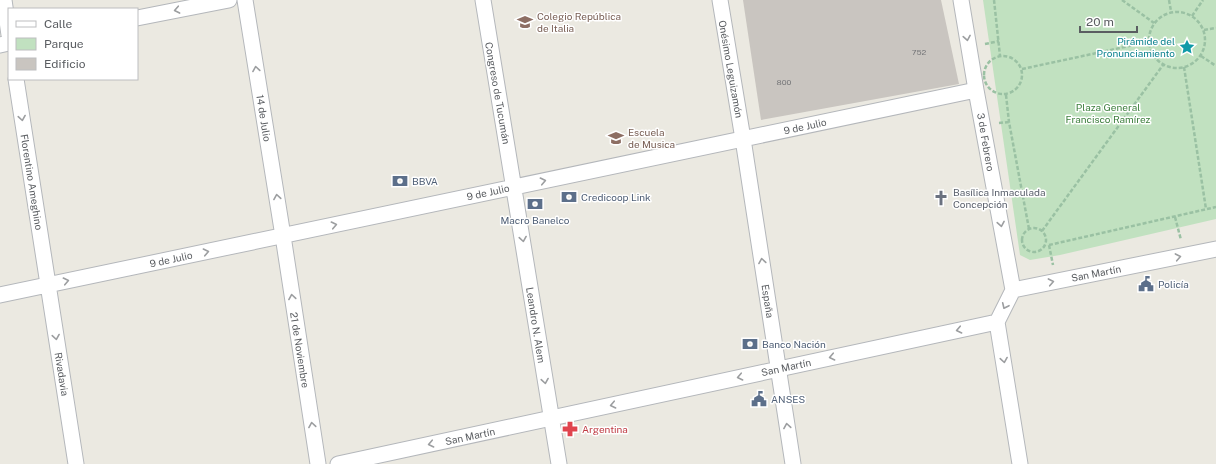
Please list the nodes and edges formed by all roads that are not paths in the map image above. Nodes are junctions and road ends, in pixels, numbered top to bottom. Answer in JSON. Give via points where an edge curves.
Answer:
{"nodes":[{"id":1,"x":4,"y":0,"type":"edge"},
{"id":2,"x":229,"y":0,"type":"edge"},
{"id":3,"x":245,"y":0,"type":"edge"},
{"id":4,"x":483,"y":0,"type":"edge"},
{"id":5,"x":720,"y":0,"type":"edge"},
{"id":6,"x":961,"y":0,"type":"edge"},
{"id":7,"x":138,"y":18,"type":"edge"},
{"id":8,"x":8,"y":28,"type":"edge"},
{"id":9,"x":16,"y":80,"type":"edge"},
{"id":10,"x":976,"y":90,"type":"junction"},
{"id":11,"x":743,"y":139,"type":"junction"},
{"id":12,"x":514,"y":187,"type":"junction"},
{"id":13,"x":283,"y":236,"type":"junction"},
{"id":14,"x":1216,"y":249,"type":"edge"},
{"id":15,"x":48,"y":285,"type":"junction"},
{"id":16,"x":1013,"y":290,"type":"junction"},
{"id":17,"x":0,"y":295,"type":"edge"},
{"id":18,"x":998,"y":322,"type":"junction"},
{"id":19,"x":778,"y":369,"type":"junction"},
{"id":20,"x":551,"y":418,"type":"junction"},
{"id":21,"x":76,"y":464,"type":"edge"},
{"id":22,"x":318,"y":464,"type":"edge"},
{"id":23,"x":338,"y":464,"type":"edge"},
{"id":24,"x":559,"y":464,"type":"edge"},
{"id":25,"x":794,"y":464,"type":"edge"},
{"id":26,"x":1020,"y":464,"type":"edge"}],
"edges":[{"from":1,"to":8,"type":"street"},
{"from":2,"to":7,"type":"street","one_way":true},
{"from":13,"to":3,"type":"street","name":"14 de Julio","one_way":true},
{"from":4,"to":12,"type":"street","name":"Congreso de Tucumán"},
{"from":5,"to":11,"type":"street","name":"Onésimo Leguizamón"},
{"from":6,"to":10,"type":"street","name":"3 de Febrero","one_way":true},
{"from":9,"to":15,"type":"street","name":"Florentino Ameghino","one_way":true},
{"from":10,"to":11,"type":"street","name":"9 de Julio"},
{"from":10,"to":16,"type":"street","name":"3 de Febrero","one_way":true},
{"from":12,"to":11,"type":"street","name":"9 de Julio","one_way":true},
{"from":19,"to":11,"type":"street","name":"España","one_way":true},
{"from":13,"to":12,"type":"street","name":"9 de Julio","one_way":true},
{"from":12,"to":20,"type":"street","name":"Leandro N. Alem","one_way":true},
{"from":15,"to":13,"type":"street","name":"9 de Julio","one_way":true},
{"from":22,"to":13,"type":"street","name":"21 de Noviembre","one_way":true},
{"from":16,"to":14,"type":"street","name":"San Martín","one_way":true},
{"from":15,"to":17,"type":"street","name":"9 de Julio"},
{"from":15,"to":21,"type":"street","name":"Rivadavia","one_way":true},
{"from":16,"to":18,"type":"street","one_way":true},
{"from":18,"to":19,"type":"street","name":"San Martín","one_way":true},
{"from":18,"to":26,"type":"street","one_way":true},
{"from":19,"to":20,"type":"street","name":"San Martín","one_way":true},
{"from":25,"to":19,"type":"street","name":"España","one_way":true},
{"from":20,"to":23,"type":"street","name":"San Martín","one_way":true},
{"from":20,"to":24,"type":"street","name":"Leandro N. Alem"}]}
